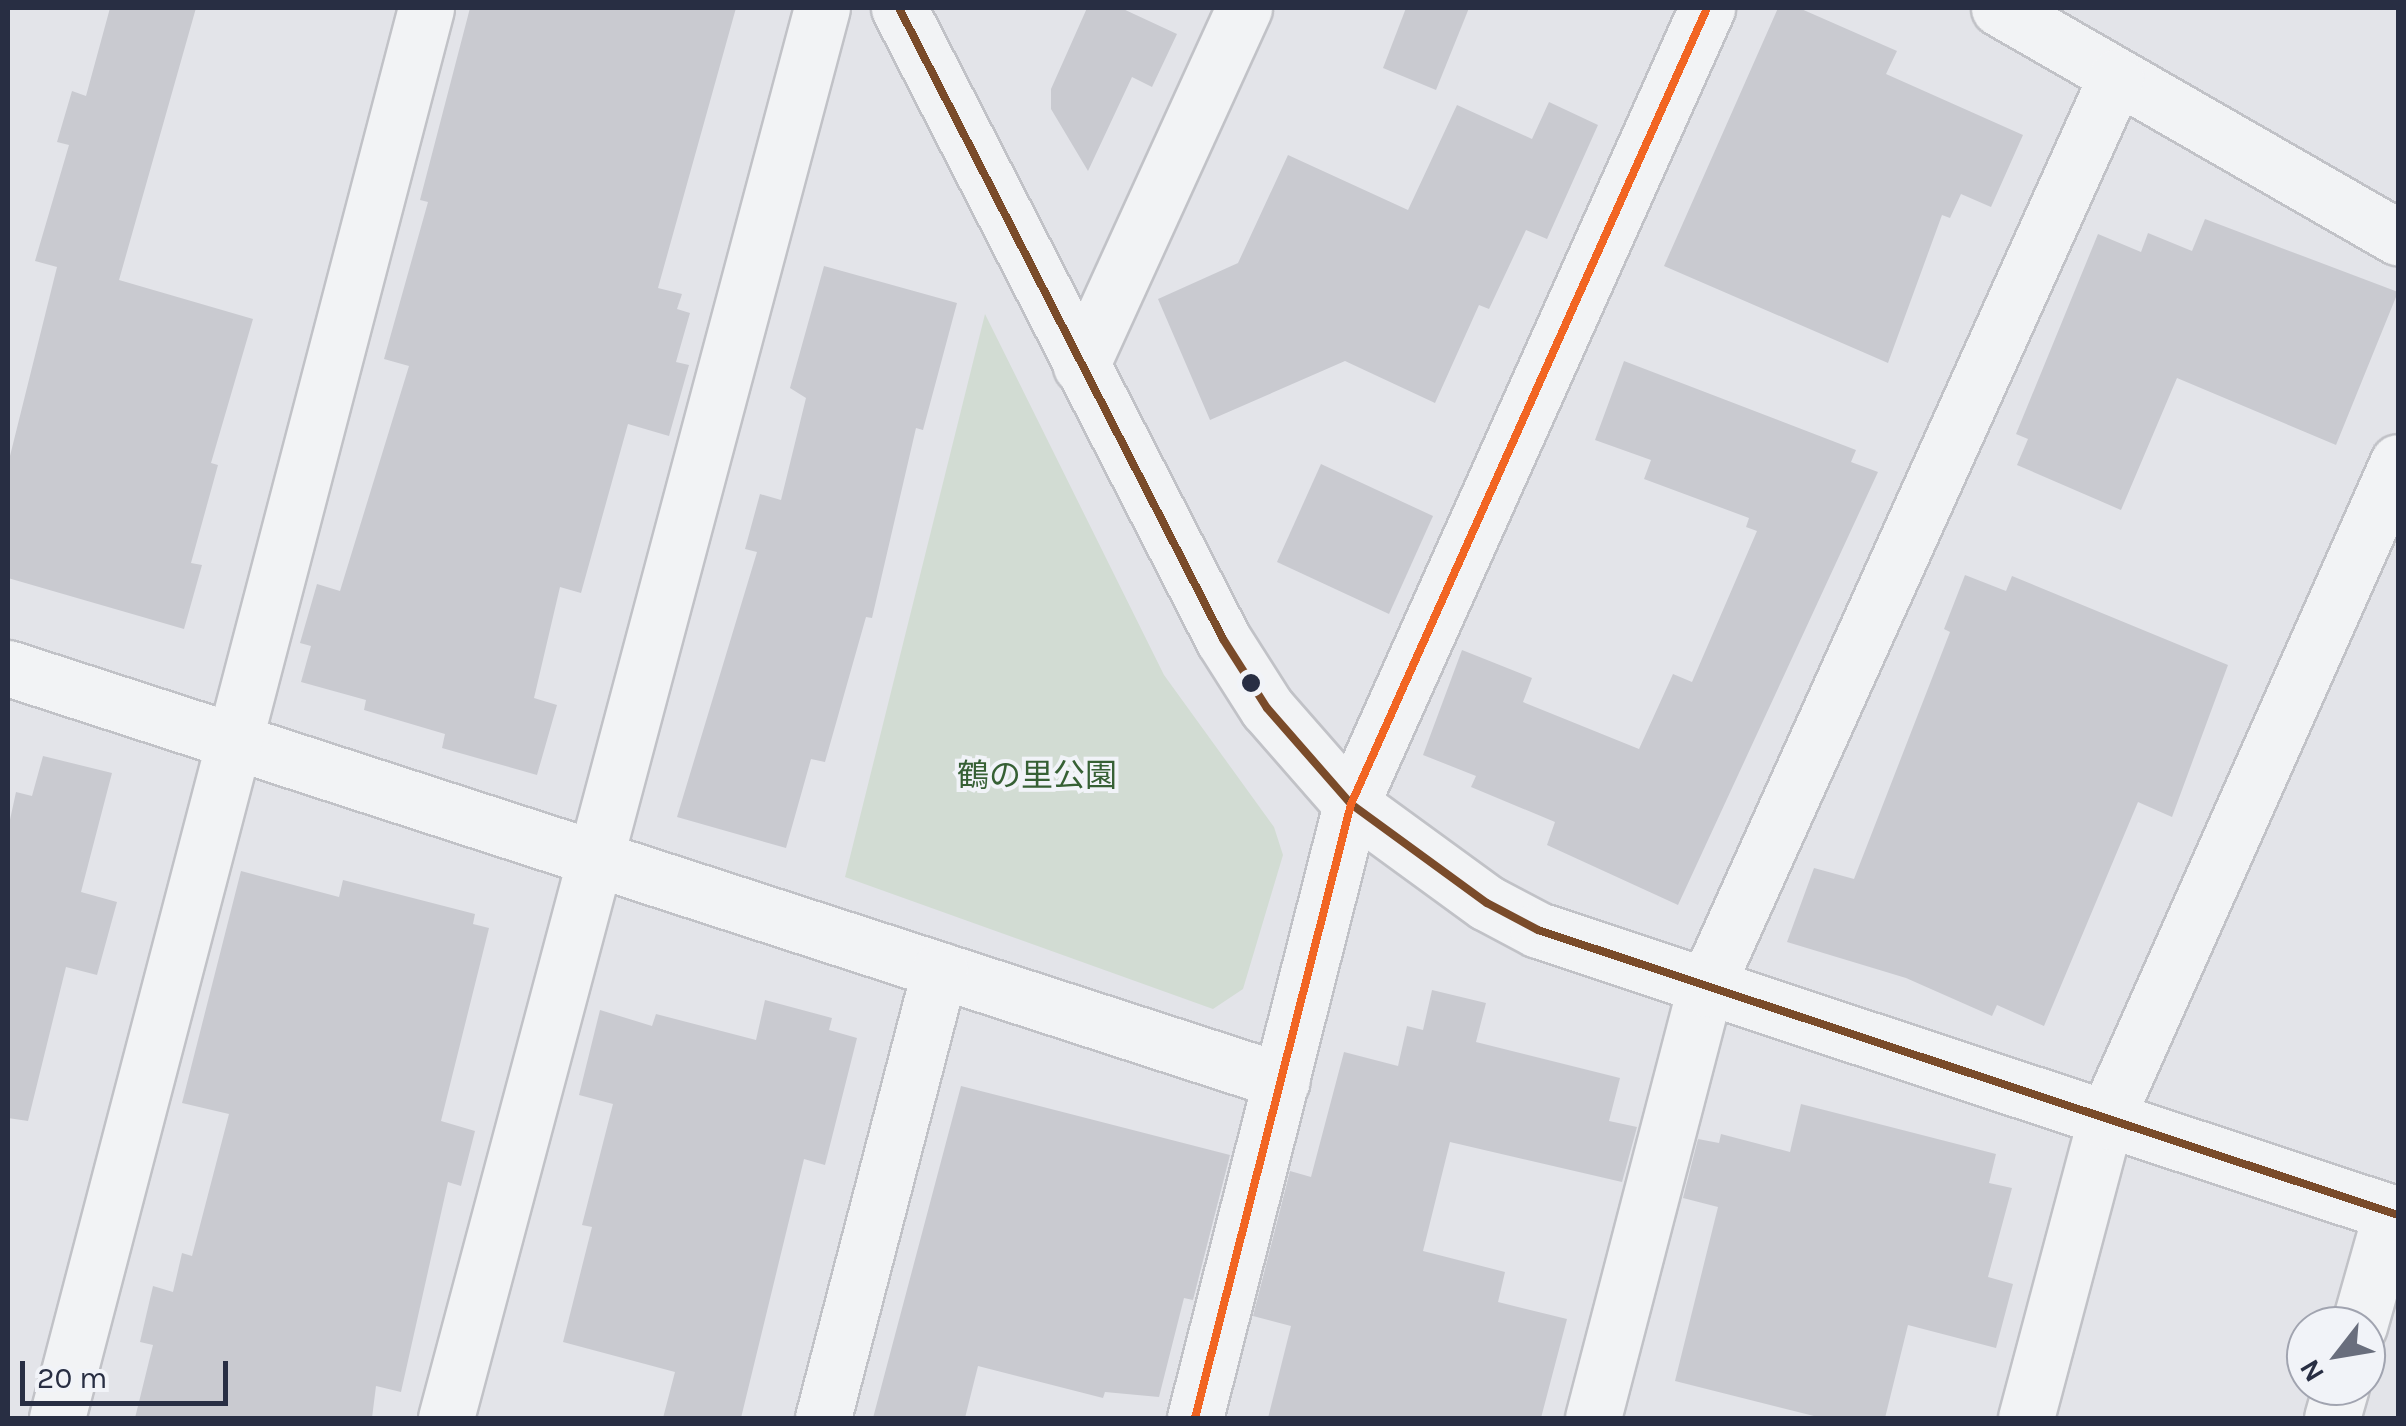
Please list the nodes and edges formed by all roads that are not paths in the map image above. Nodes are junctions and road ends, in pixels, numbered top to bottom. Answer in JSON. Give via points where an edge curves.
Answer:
{"nodes":[{"id":1,"x":426,"y":8,"type":"edge"},
{"id":2,"x":822,"y":8,"type":"edge"},
{"id":3,"x":899,"y":8,"type":"edge"},
{"id":4,"x":1244,"y":8,"type":"edge"},
{"id":5,"x":1708,"y":8,"type":"edge"},
{"id":6,"x":1999,"y":8,"type":"edge"},
{"id":7,"x":2116,"y":77,"type":"junction"},
{"id":8,"x":2398,"y":237,"type":"edge"},
{"id":9,"x":1081,"y":366,"type":"junction"},
{"id":10,"x":2398,"y":462,"type":"edge"},
{"id":11,"x":8,"y":668,"type":"edge"},
{"id":12,"x":236,"y":742,"type":"junction"},
{"id":13,"x":1351,"y":804,"type":"junction"},
{"id":14,"x":594,"y":858,"type":"junction"},
{"id":15,"x":940,"y":970,"type":"junction"},
{"id":16,"x":1705,"y":988,"type":"junction"},
{"id":17,"x":1282,"y":1082,"type":"junction"},
{"id":18,"x":2105,"y":1121,"type":"junction"},
{"id":19,"x":2395,"y":1214,"type":"edge"},
{"id":20,"x":2365,"y":1306,"type":"edge"},
{"id":21,"x":57,"y":1418,"type":"edge"},
{"id":22,"x":446,"y":1418,"type":"edge"},
{"id":23,"x":823,"y":1418,"type":"edge"},
{"id":24,"x":1195,"y":1418,"type":"edge"},
{"id":25,"x":1593,"y":1418,"type":"edge"},
{"id":26,"x":2026,"y":1418,"type":"edge"}],
"edges":[{"from":1,"to":12,"type":"street"},
{"from":2,"to":14,"type":"street"},
{"from":3,"to":9,"type":"street"},
{"from":4,"to":9,"type":"street"},
{"from":5,"to":13,"type":"street"},
{"from":6,"to":7,"type":"street"},
{"from":7,"to":8,"type":"street"},
{"from":7,"to":16,"type":"street"},
{"from":9,"to":13,"type":"street","via":[[1223,639],[1267,708]]},
{"from":10,"to":18,"type":"street"},
{"from":11,"to":12,"type":"street"},
{"from":12,"to":14,"type":"street"},
{"from":12,"to":21,"type":"street"},
{"from":13,"to":16,"type":"street","via":[[1504,912]]},
{"from":13,"to":17,"type":"street"},
{"from":14,"to":15,"type":"street"},
{"from":14,"to":22,"type":"street"},
{"from":15,"to":17,"type":"street"},
{"from":15,"to":23,"type":"street"},
{"from":16,"to":18,"type":"street"},
{"from":16,"to":25,"type":"street"},
{"from":17,"to":24,"type":"street"},
{"from":18,"to":19,"type":"street"},
{"from":18,"to":26,"type":"street"},
{"from":19,"to":20,"type":"street"}]}
